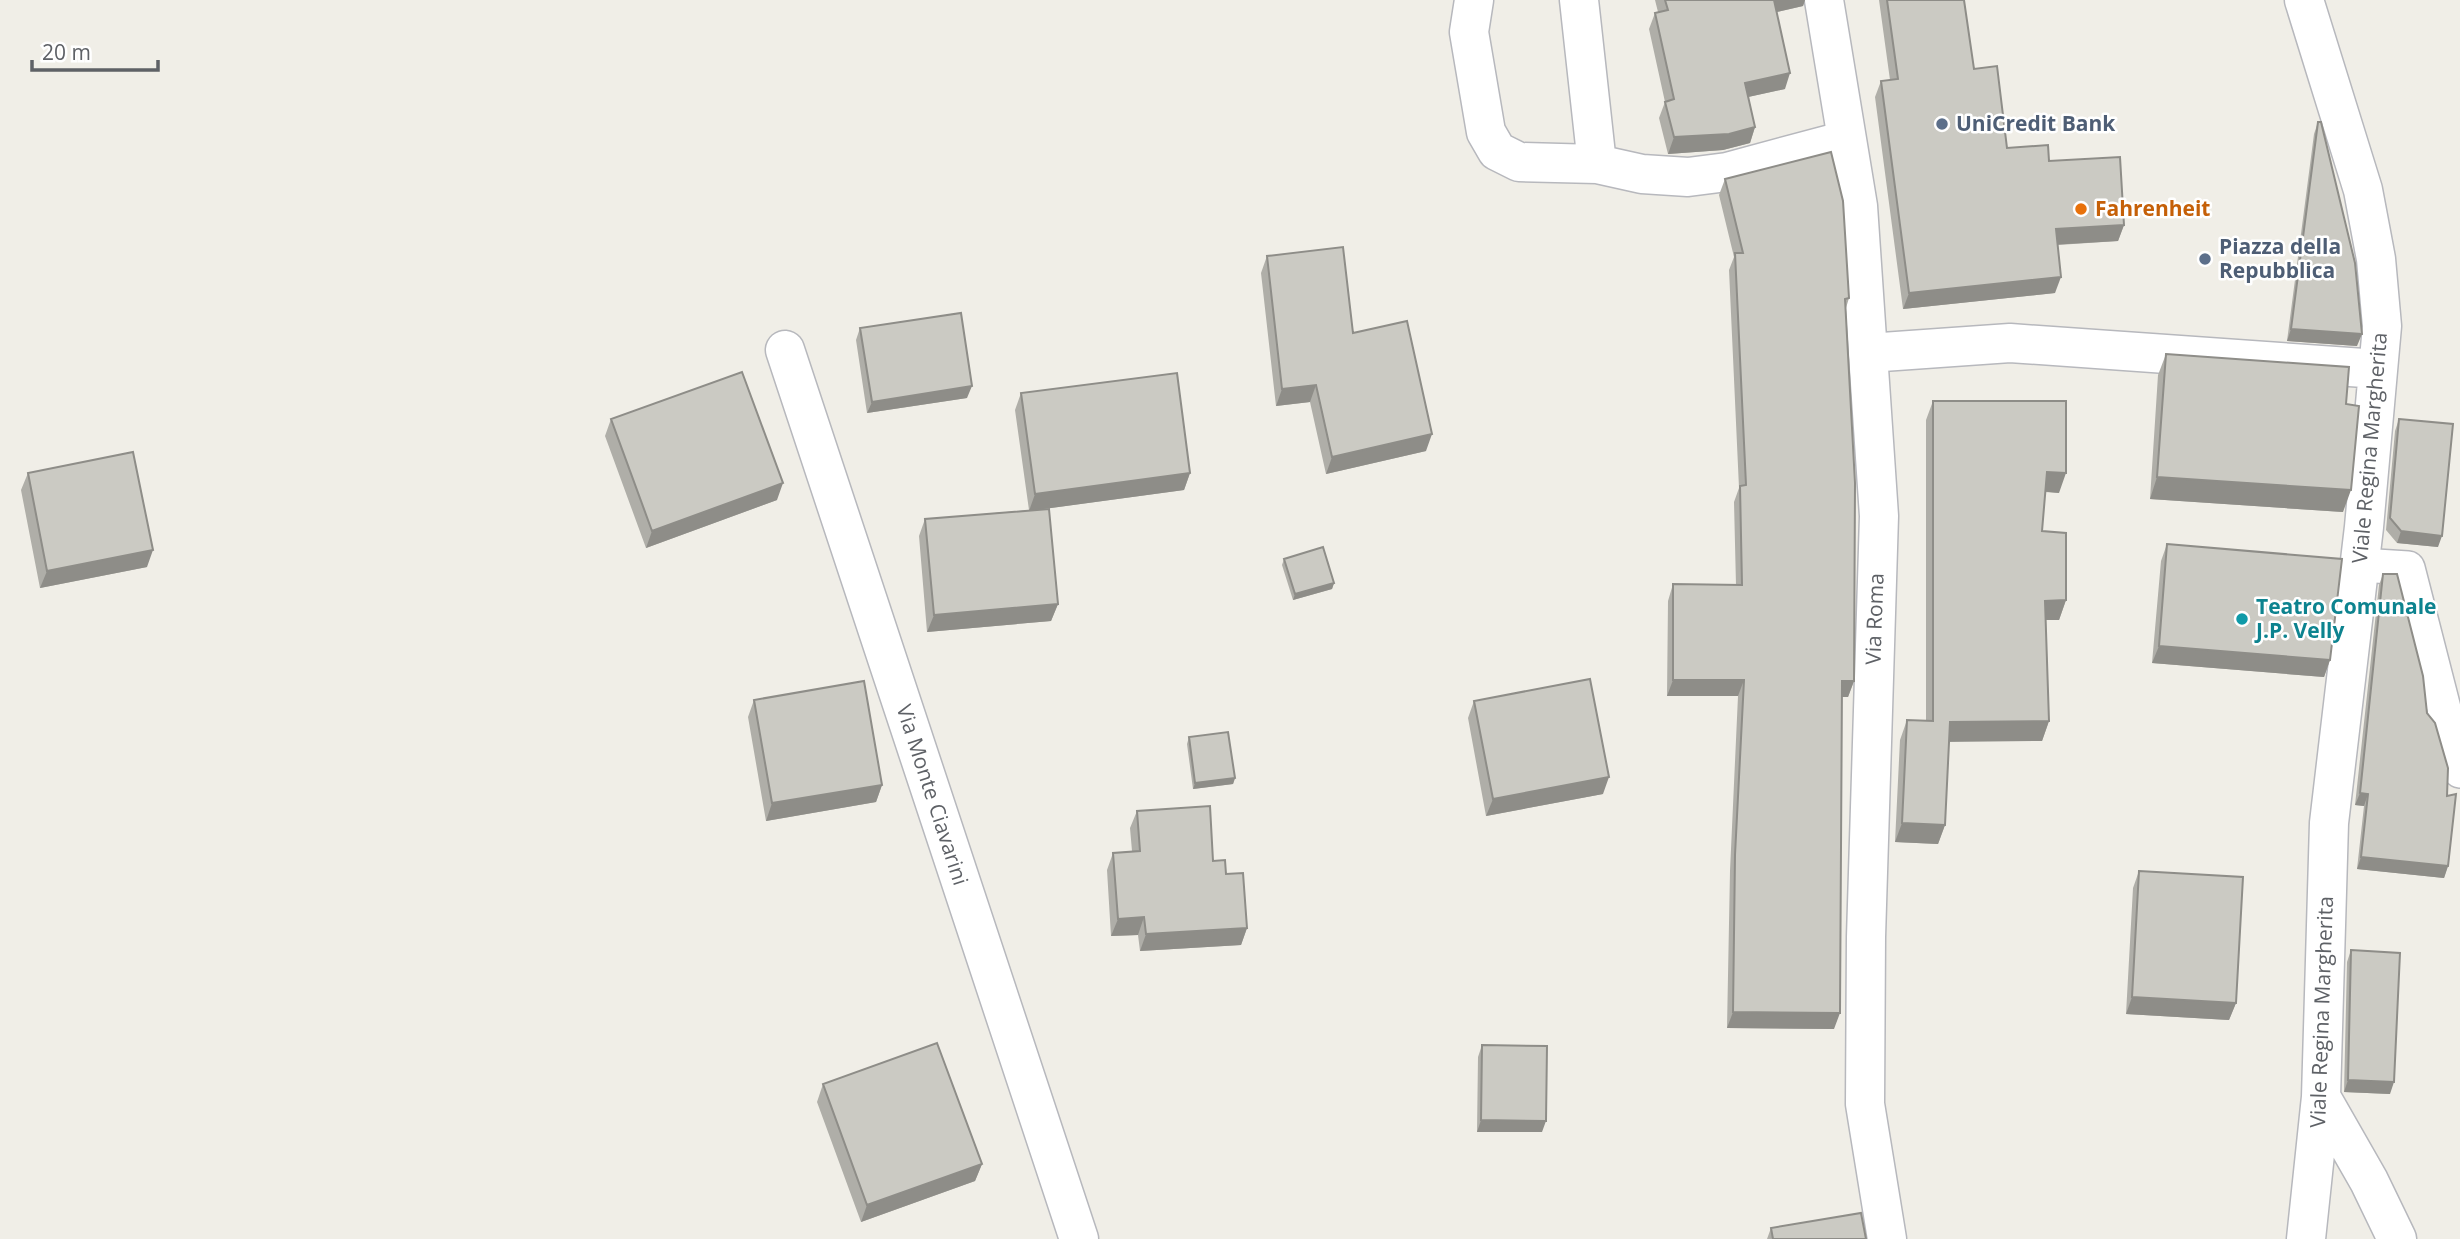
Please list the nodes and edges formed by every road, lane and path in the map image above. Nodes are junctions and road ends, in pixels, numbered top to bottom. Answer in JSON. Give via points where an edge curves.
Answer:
{"nodes":[{"id":1,"x":1474,"y":0,"type":"edge"},
{"id":2,"x":1579,"y":0,"type":"edge"},
{"id":3,"x":1824,"y":0,"type":"edge"},
{"id":4,"x":2304,"y":0,"type":"edge"},
{"id":5,"x":1846,"y":140,"type":"junction"},
{"id":6,"x":1597,"y":164,"type":"junction"},
{"id":7,"x":785,"y":350,"type":"dead end"},
{"id":8,"x":1868,"y":353,"type":"junction"},
{"id":9,"x":2378,"y":369,"type":"junction"},
{"id":10,"x":2360,"y":565,"type":"junction"},
{"id":11,"x":2460,"y":771,"type":"edge"},
{"id":12,"x":2321,"y":1097,"type":"junction"},
{"id":13,"x":1079,"y":1239,"type":"edge"},
{"id":14,"x":1887,"y":1239,"type":"edge"},
{"id":15,"x":2306,"y":1239,"type":"edge"},
{"id":16,"x":2397,"y":1239,"type":"edge"}],
"edges":[{"from":1,"to":6,"type":"street","via":[[1469,32],[1486,132],[1497,151],[1531,164]]},
{"from":2,"to":6,"type":"street"},
{"from":3,"to":5,"type":"street","name":"Via Roma"},
{"from":4,"to":9,"type":"street","name":"Viale Regina Margherita","via":[[2363,190],[2382,326]]},
{"from":5,"to":6,"type":"street","via":[[1707,176],[1671,177]]},
{"from":5,"to":8,"type":"street","name":"Via Roma","via":[[1858,206]]},
{"from":7,"to":13,"type":"street","name":"Via Monte Ciavarini"},
{"from":8,"to":9,"type":"street","via":[[2010,343]]},
{"from":8,"to":14,"type":"street","name":"Via Roma","via":[[1879,516],[1865,1104]]},
{"from":9,"to":10,"type":"street","name":"Viale Regina Margherita"},
{"from":10,"to":11,"type":"street","via":[[2408,568]]},
{"from":10,"to":12,"type":"street","name":"Viale Regina Margherita","via":[[2329,823]]},
{"from":12,"to":15,"type":"street","name":"Viale Regina Margherita"},
{"from":12,"to":16,"type":"street"}]}
